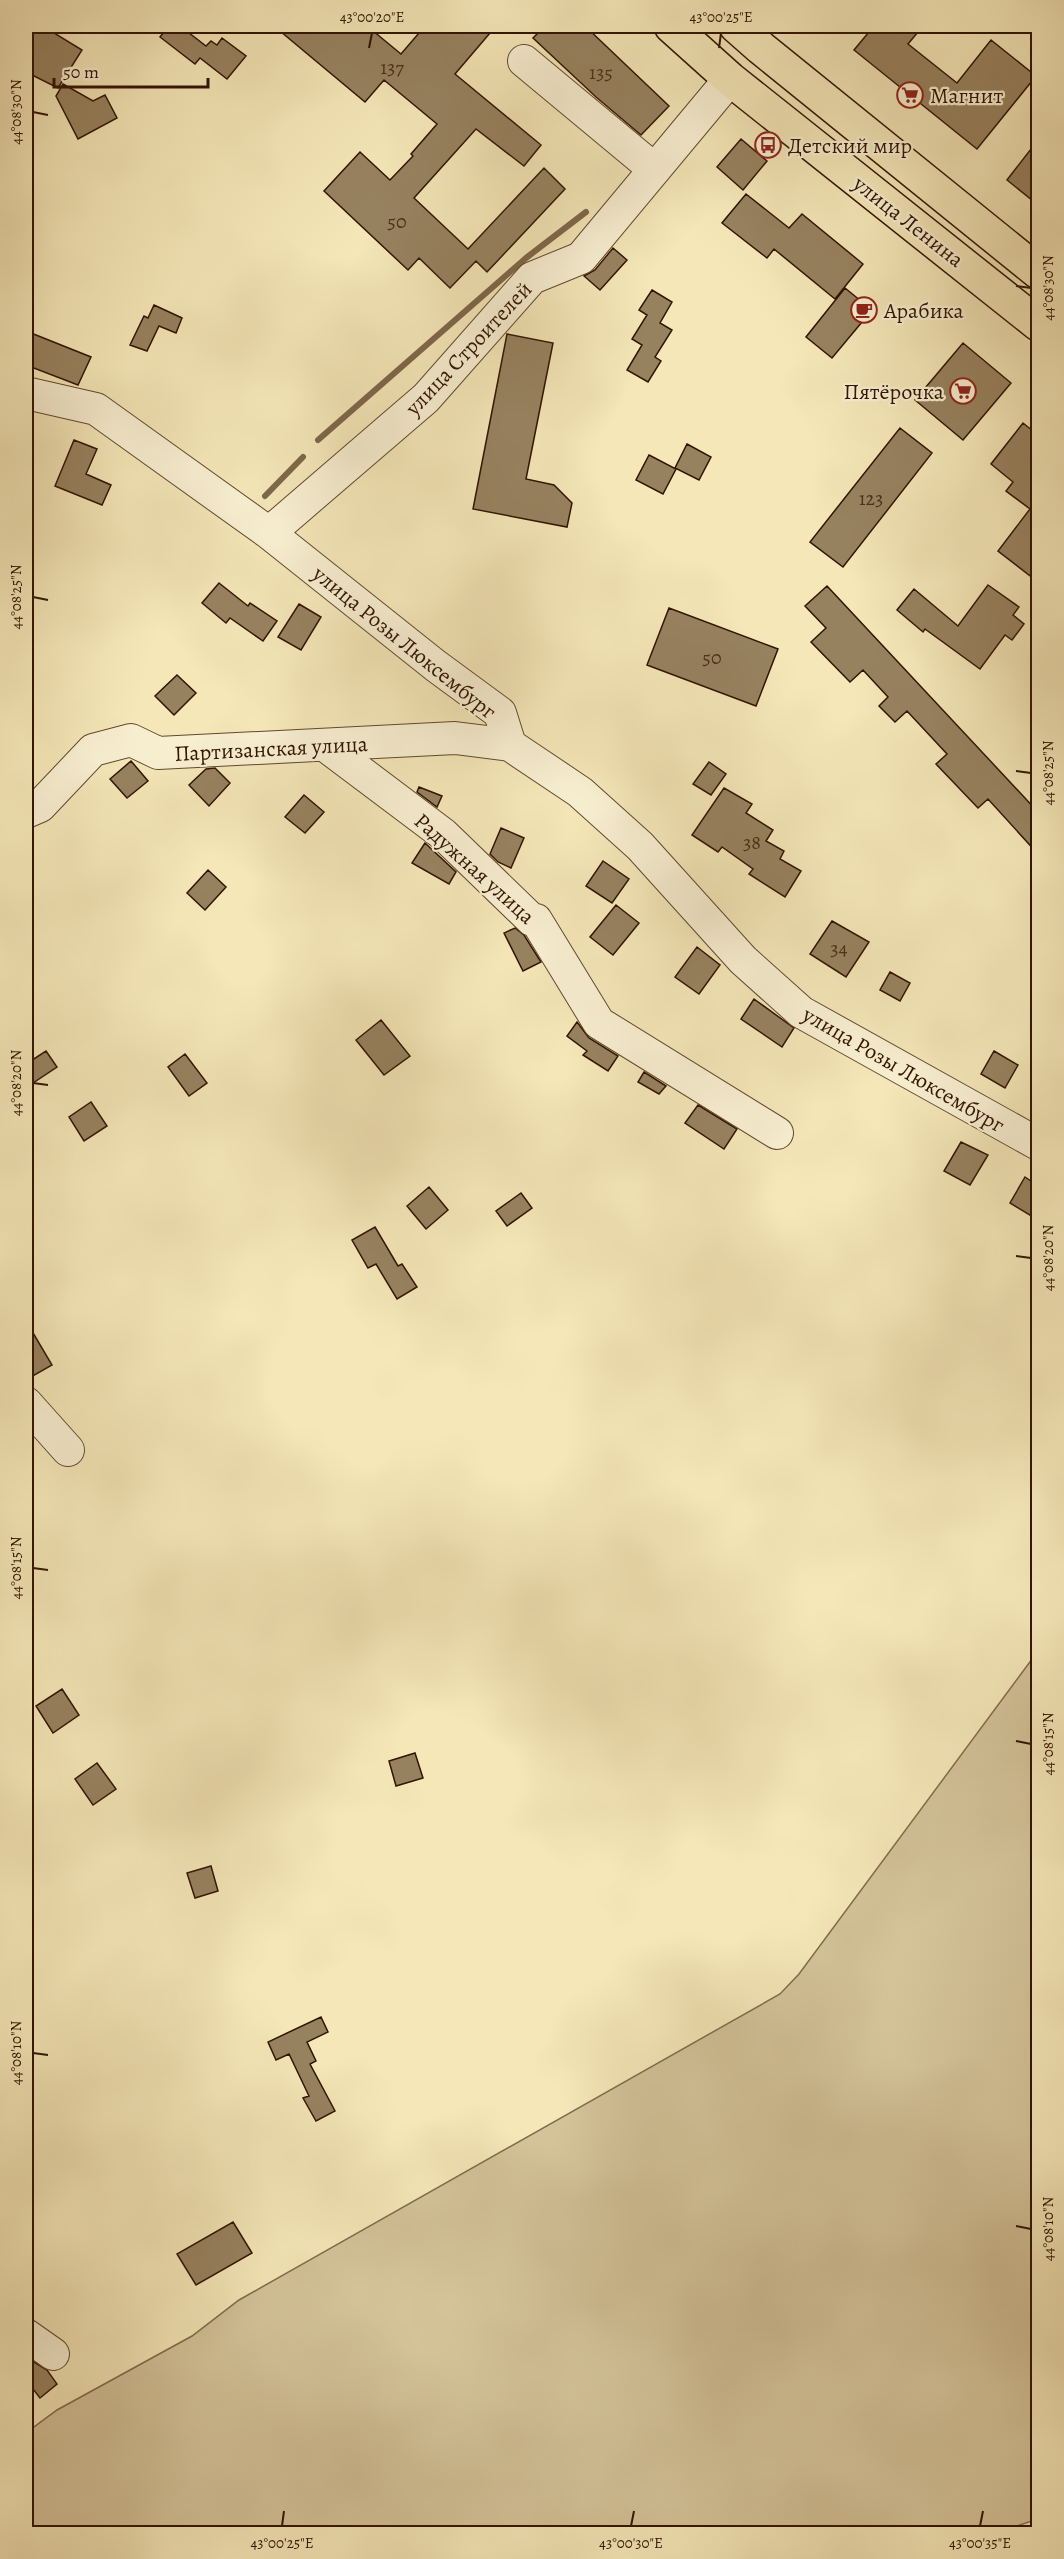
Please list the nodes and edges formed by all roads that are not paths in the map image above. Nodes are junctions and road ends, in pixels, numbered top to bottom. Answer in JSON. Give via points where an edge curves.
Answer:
{"nodes":[{"id":1,"x":670,"y":26,"type":"edge"},
{"id":2,"x":736,"y":26,"type":"edge"},
{"id":3,"x":524,"y":61,"type":"dead end"},
{"id":4,"x":729,"y":79,"type":"junction"},
{"id":5,"x":654,"y":169,"type":"junction"},
{"id":6,"x":1038,"y":272,"type":"edge"},
{"id":7,"x":1038,"y":324,"type":"edge"},
{"id":8,"x":26,"y":393,"type":"edge"},
{"id":9,"x":269,"y":533,"type":"junction"},
{"id":10,"x":510,"y":745,"type":"junction"},
{"id":11,"x":326,"y":746,"type":"junction"},
{"id":12,"x":26,"y":812,"type":"edge"},
{"id":13,"x":777,"y":1133,"type":"dead end"},
{"id":14,"x":1038,"y":1144,"type":"edge"},
{"id":15,"x":26,"y":1403,"type":"edge"},
{"id":16,"x":68,"y":1450,"type":"dead end"},
{"id":17,"x":26,"y":2335,"type":"edge"},
{"id":18,"x":53,"y":2354,"type":"dead end"}],
"edges":[{"from":1,"to":4,"type":"main road","name":"улица Ленина"},
{"from":2,"to":6,"type":"main road","name":"улица Ленина"},
{"from":3,"to":5,"type":"street"},
{"from":4,"to":5,"type":"street","name":"улица Строителей"},
{"from":4,"to":7,"type":"main road","name":"улица Ленина"},
{"from":5,"to":9,"type":"street","name":"улица Строителей","via":[[581,258],[532,278],[426,398]]},
{"from":8,"to":9,"type":"street","name":"улица Розы Люксембург","via":[[96,409]]},
{"from":9,"to":10,"type":"street","name":"улица Розы Люксембург","via":[[500,712]]},
{"from":10,"to":11,"type":"street","name":"Партизанская улица","via":[[454,738]]},
{"from":10,"to":14,"type":"street","name":"улица Розы Люксембург","via":[[580,792],[640,846],[743,960],[801,1012]]},
{"from":11,"to":12,"type":"street","name":"Партизанская улица","via":[[158,753],[131,740],[93,750],[40,806]]},
{"from":11,"to":13,"type":"street","name":"Радужная улица","via":[[443,834],[536,920],[599,1023]]},
{"from":15,"to":16,"type":"street"},
{"from":17,"to":18,"type":"street"}]}
